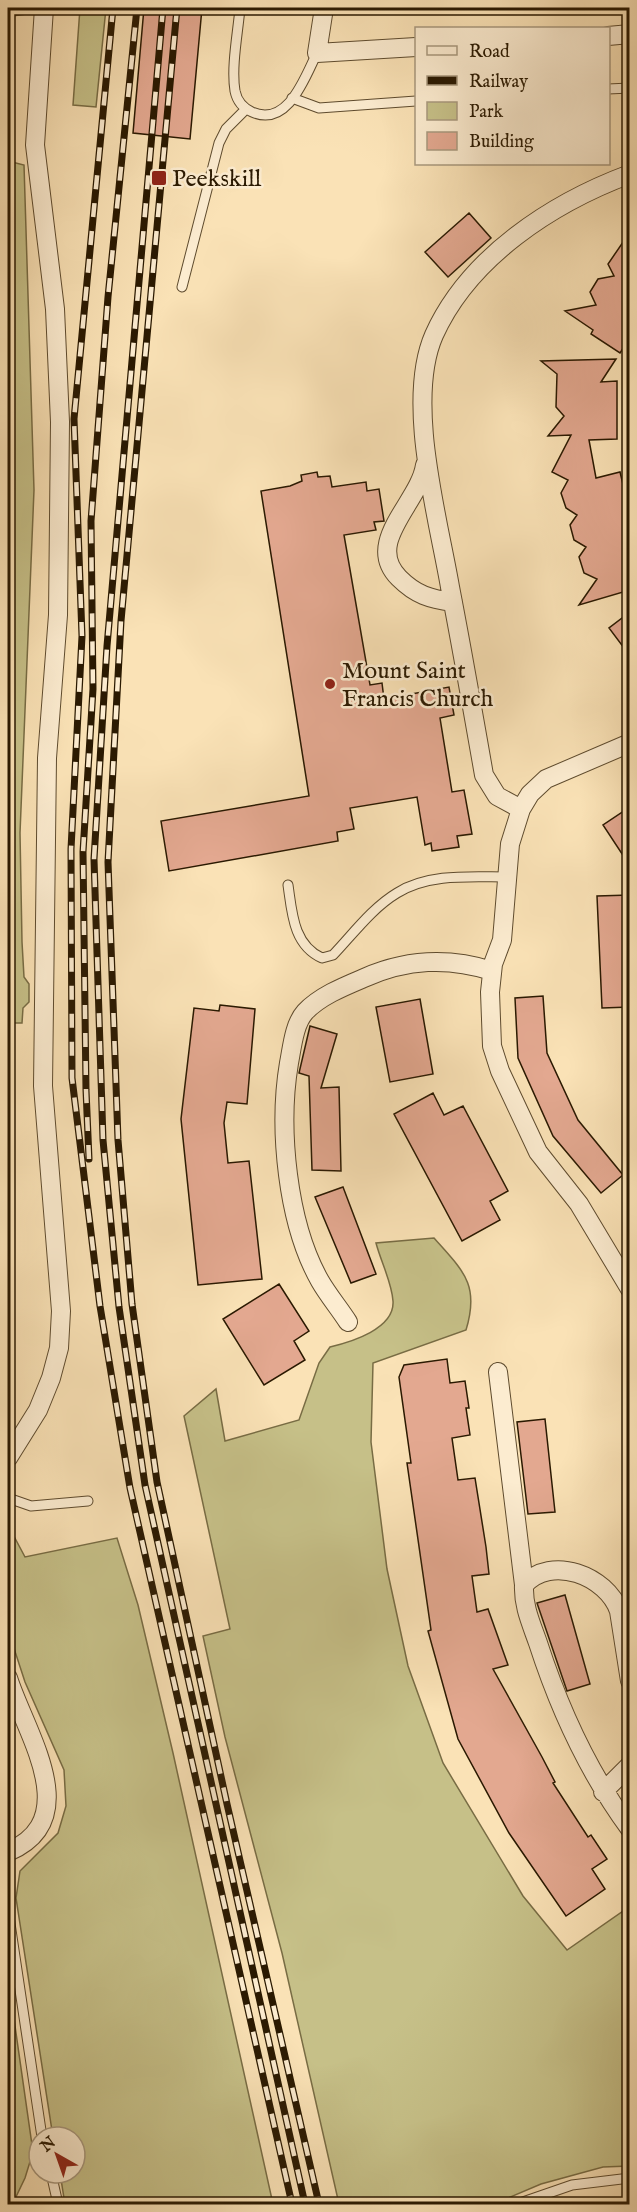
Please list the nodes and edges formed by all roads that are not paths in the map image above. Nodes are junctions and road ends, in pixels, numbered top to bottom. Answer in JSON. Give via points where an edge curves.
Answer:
{"nodes":[{"id":1,"x":44,"y":8,"type":"edge"},
{"id":2,"x":240,"y":8,"type":"edge"},
{"id":3,"x":324,"y":8,"type":"edge"},
{"id":4,"x":630,"y":34,"type":"edge"},
{"id":5,"x":610,"y":36,"type":"edge"},
{"id":6,"x":415,"y":47,"type":"edge"},
{"id":7,"x":317,"y":53,"type":"junction"},
{"id":8,"x":630,"y":88,"type":"edge"},
{"id":9,"x":610,"y":89,"type":"edge"},
{"id":10,"x":292,"y":98,"type":"junction"},
{"id":11,"x":415,"y":101,"type":"edge"},
{"id":12,"x":246,"y":109,"type":"junction"},
{"id":13,"x":630,"y":174,"type":"edge"},
{"id":14,"x":182,"y":287,"type":"dead end"},
{"id":15,"x":427,"y":457,"type":"junction"},
{"id":16,"x":453,"y":602,"type":"junction"},
{"id":17,"x":630,"y":743,"type":"edge"},
{"id":18,"x":521,"y":809,"type":"junction"},
{"id":19,"x":507,"y":877,"type":"junction"},
{"id":20,"x":288,"y":885,"type":"dead end"},
{"id":21,"x":492,"y":971,"type":"junction"},
{"id":22,"x":630,"y":1289,"type":"edge"},
{"id":23,"x":348,"y":1322,"type":"dead end"},
{"id":24,"x":498,"y":1372,"type":"dead end"},
{"id":25,"x":8,"y":1458,"type":"edge"},
{"id":26,"x":8,"y":1498,"type":"edge"},
{"id":27,"x":88,"y":1501,"type":"dead end"},
{"id":28,"x":524,"y":1585,"type":"junction"},
{"id":29,"x":8,"y":1678,"type":"edge"},
{"id":30,"x":630,"y":1682,"type":"edge"},
{"id":31,"x":630,"y":1765,"type":"edge"},
{"id":32,"x":603,"y":1792,"type":"junction"},
{"id":33,"x":630,"y":1829,"type":"edge"},
{"id":34,"x":8,"y":1852,"type":"edge"},
{"id":35,"x":8,"y":1910,"type":"edge"},
{"id":36,"x":40,"y":2125,"type":"edge"},
{"id":37,"x":630,"y":2178,"type":"edge"},
{"id":38,"x":54,"y":2185,"type":"edge"},
{"id":39,"x":58,"y":2205,"type":"edge"},
{"id":40,"x":518,"y":2205,"type":"edge"}],
"edges":[{"from":1,"to":25,"type":"street","via":[[36,145],[55,309],[60,422],[58,615],[46,758],[43,1086],[61,1311],[59,1348],[51,1378],[38,1410]]},
{"from":2,"to":12,"type":"lane","via":[[235,89],[239,103]]},
{"from":3,"to":7,"type":"street"},
{"from":4,"to":5,"type":"street"},
{"from":6,"to":7,"type":"street"},
{"from":7,"to":10,"type":"lane"},
{"from":8,"to":9,"type":"lane"},
{"from":10,"to":11,"type":"lane","via":[[319,108]]},
{"from":10,"to":12,"type":"lane","via":[[273,114]]},
{"from":12,"to":14,"type":"lane","via":[[226,129],[219,143]]},
{"from":13,"to":15,"type":"street","via":[[572,199],[547,215],[489,260],[457,298],[434,336],[423,377]]},
{"from":15,"to":16,"type":"street"},
{"from":15,"to":16,"type":"street","via":[[423,478],[387,539],[387,555],[394,574],[413,591],[424,598]]},
{"from":16,"to":18,"type":"street","via":[[484,775],[497,796]]},
{"from":17,"to":18,"type":"street","via":[[546,779]]},
{"from":18,"to":19,"type":"street","via":[[510,844]]},
{"from":19,"to":20,"type":"lane","via":[[457,877],[410,886],[378,907],[333,954],[322,958],[306,947],[299,936]]},
{"from":19,"to":21,"type":"street","via":[[502,940]]},
{"from":21,"to":22,"type":"street","via":[[492,1046],[500,1071],[538,1152],[579,1204]]},
{"from":21,"to":23,"type":"street","via":[[439,960],[391,968],[336,992],[305,1012],[301,1019],[285,1094],[288,1173],[308,1255],[320,1281]]},
{"from":24,"to":28,"type":"street"},
{"from":26,"to":27,"type":"lane","via":[[32,1506]]},
{"from":28,"to":30,"type":"street","via":[[537,1575],[557,1571],[591,1578],[603,1587],[619,1611]]},
{"from":28,"to":32,"type":"street","via":[[525,1606],[565,1719]]},
{"from":29,"to":34,"type":"street","via":[[38,1753],[48,1791],[45,1813],[36,1831],[20,1847]]},
{"from":31,"to":32,"type":"street"},
{"from":32,"to":33,"type":"street"},
{"from":35,"to":36,"type":"lane"},
{"from":37,"to":40,"type":"lane","via":[[572,2185]]},
{"from":38,"to":39,"type":"lane"}]}
